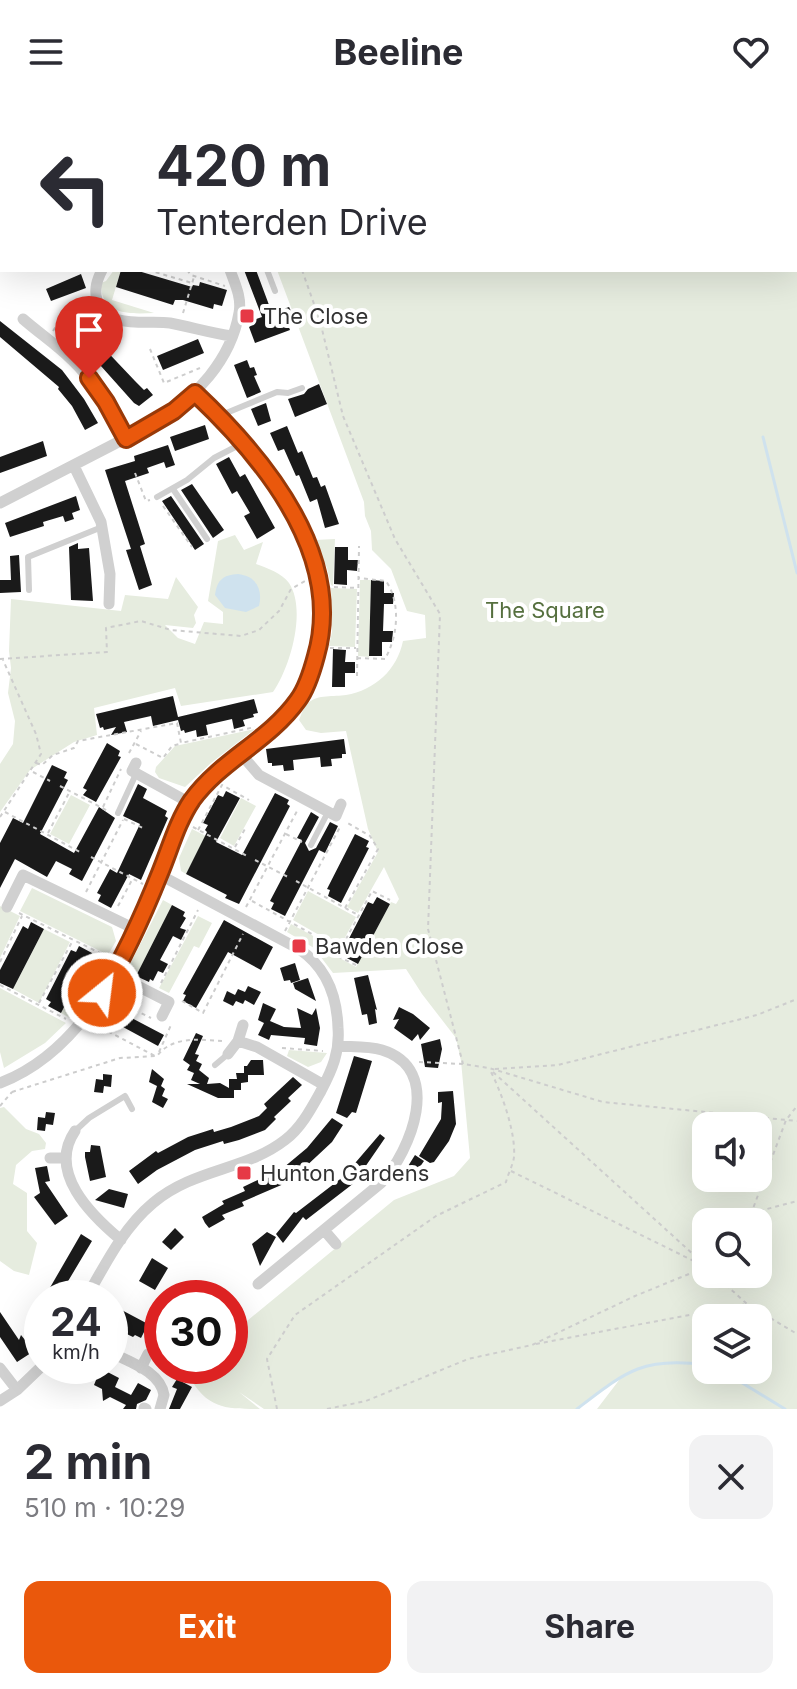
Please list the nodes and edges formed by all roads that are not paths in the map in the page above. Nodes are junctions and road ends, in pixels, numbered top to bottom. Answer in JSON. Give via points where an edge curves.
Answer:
{"nodes":[{"id":1,"x":101,"y":272,"type":"edge"},
{"id":2,"x":231,"y":272,"type":"edge"},
{"id":3,"x":268,"y":272,"type":"edge"},
{"id":4,"x":275,"y":291,"type":"dead end"},
{"id":5,"x":28,"y":321,"type":"dead end"},
{"id":6,"x":232,"y":336,"type":"junction"},
{"id":7,"x":302,"y":388,"type":"dead end"},
{"id":8,"x":195,"y":393,"type":"junction"},
{"id":9,"x":219,"y":416,"type":"junction"},
{"id":10,"x":126,"y":439,"type":"junction"},
{"id":11,"x":243,"y":443,"type":"junction"},
{"id":12,"x":74,"y":466,"type":"junction"},
{"id":13,"x":173,"y":489,"type":"junction"},
{"id":14,"x":157,"y":497,"type":"road end"},
{"id":15,"x":0,"y":503,"type":"edge"},
{"id":16,"x":102,"y":527,"type":"junction"},
{"id":17,"x":207,"y":539,"type":"dead end"},
{"id":18,"x":29,"y":590,"type":"dead end"},
{"id":19,"x":112,"y":598,"type":"dead end"},
{"id":20,"x":241,"y":754,"type":"junction"},
{"id":21,"x":136,"y":768,"type":"joint"},
{"id":22,"x":190,"y":803,"type":"junction"},
{"id":23,"x":341,"y":804,"type":"dead end"},
{"id":24,"x":328,"y":812,"type":"junction"},
{"id":25,"x":118,"y":813,"type":"dead end"},
{"id":26,"x":311,"y":845,"type":"dead end"},
{"id":27,"x":160,"y":875,"type":"junction"},
{"id":28,"x":8,"y":907,"type":"road end"},
{"id":29,"x":135,"y":929,"type":"junction"},
{"id":30,"x":117,"y":968,"type":"junction"},
{"id":31,"x":160,"y":1019,"type":"road end"},
{"id":32,"x":243,"y":1025,"type":"dead end"},
{"id":33,"x":238,"y":1041,"type":"junction"},
{"id":34,"x":338,"y":1049,"type":"junction"},
{"id":35,"x":228,"y":1054,"type":"joint"},
{"id":36,"x":215,"y":1065,"type":"dead end"},
{"id":37,"x":0,"y":1083,"type":"edge"},
{"id":38,"x":324,"y":1085,"type":"junction"},
{"id":39,"x":132,"y":1109,"type":"dead end"},
{"id":40,"x":75,"y":1131,"type":"joint"},
{"id":41,"x":50,"y":1158,"type":"dead end"},
{"id":42,"x":65,"y":1158,"type":"junction"},
{"id":43,"x":324,"y":1230,"type":"junction"},
{"id":44,"x":121,"y":1240,"type":"junction"},
{"id":45,"x":336,"y":1244,"type":"dead end"},
{"id":46,"x":97,"y":1280,"type":"edge"},
{"id":47,"x":258,"y":1284,"type":"dead end"},
{"id":48,"x":128,"y":1361,"type":"edge"},
{"id":49,"x":144,"y":1362,"type":"edge"},
{"id":50,"x":0,"y":1368,"type":"edge"},
{"id":51,"x":141,"y":1368,"type":"junction"},
{"id":52,"x":24,"y":1383,"type":"edge"},
{"id":53,"x":17,"y":1390,"type":"junction"},
{"id":54,"x":0,"y":1401,"type":"edge"},
{"id":55,"x":160,"y":1409,"type":"edge"}],
"edges":[{"from":1,"to":6,"type":"street","via":[[96,293],[109,316]]},
{"from":2,"to":6,"type":"street","via":[[239,312]]},
{"from":3,"to":4,"type":"lane"},
{"from":5,"to":10,"type":"street","via":[[89,378]]},
{"from":6,"to":8,"type":"street"},
{"from":7,"to":9,"type":"lane","via":[[277,392]]},
{"from":8,"to":9,"type":"street"},
{"from":8,"to":10,"type":"street"},
{"from":9,"to":11,"type":"street"},
{"from":10,"to":12,"type":"street"},
{"from":11,"to":13,"type":"lane"},
{"from":11,"to":20,"type":"street","via":[[306,539],[320,582],[322,631],[300,697]]},
{"from":12,"to":15,"type":"street"},
{"from":12,"to":16,"type":"street"},
{"from":13,"to":14,"type":"lane"},
{"from":13,"to":17,"type":"lane"},
{"from":16,"to":18,"type":"lane","via":[[28,557]]},
{"from":16,"to":19,"type":"street"},
{"from":20,"to":22,"type":"street"},
{"from":20,"to":24,"type":"street","via":[[259,775]]},
{"from":21,"to":22,"type":"street"},
{"from":21,"to":25,"type":"lane"},
{"from":22,"to":27,"type":"street"},
{"from":23,"to":24,"type":"street","via":[[336,816]]},
{"from":24,"to":26,"type":"lane"},
{"from":27,"to":29,"type":"street"},
{"from":27,"to":34,"type":"street","via":[[317,962],[337,1007]]},
{"from":28,"to":29,"type":"street","via":[[23,875]]},
{"from":29,"to":30,"type":"street"},
{"from":30,"to":31,"type":"street","via":[[169,1002]]},
{"from":30,"to":37,"type":"street","via":[[81,1022],[37,1065]]},
{"from":32,"to":33,"type":"street"},
{"from":33,"to":35,"type":"street"},
{"from":33,"to":38,"type":"street"},
{"from":34,"to":38,"type":"street"},
{"from":34,"to":43,"type":"street","via":[[383,1051],[404,1064],[415,1083],[417,1103],[402,1153],[381,1183]]},
{"from":35,"to":36,"type":"lane"},
{"from":38,"to":44,"type":"street","via":[[282,1143],[176,1187],[145,1211]]},
{"from":39,"to":40,"type":"lane","via":[[125,1096]]},
{"from":40,"to":42,"type":"street"},
{"from":41,"to":42,"type":"street"},
{"from":42,"to":44,"type":"street","via":[[76,1192]]},
{"from":43,"to":45,"type":"street"},
{"from":43,"to":47,"type":"street"},
{"from":44,"to":46,"type":"street"},
{"from":48,"to":51,"type":"street"},
{"from":49,"to":51,"type":"street"},
{"from":50,"to":53,"type":"street"},
{"from":51,"to":55,"type":"street","via":[[163,1388]]},
{"from":52,"to":53,"type":"street"},
{"from":53,"to":54,"type":"street"}]}
